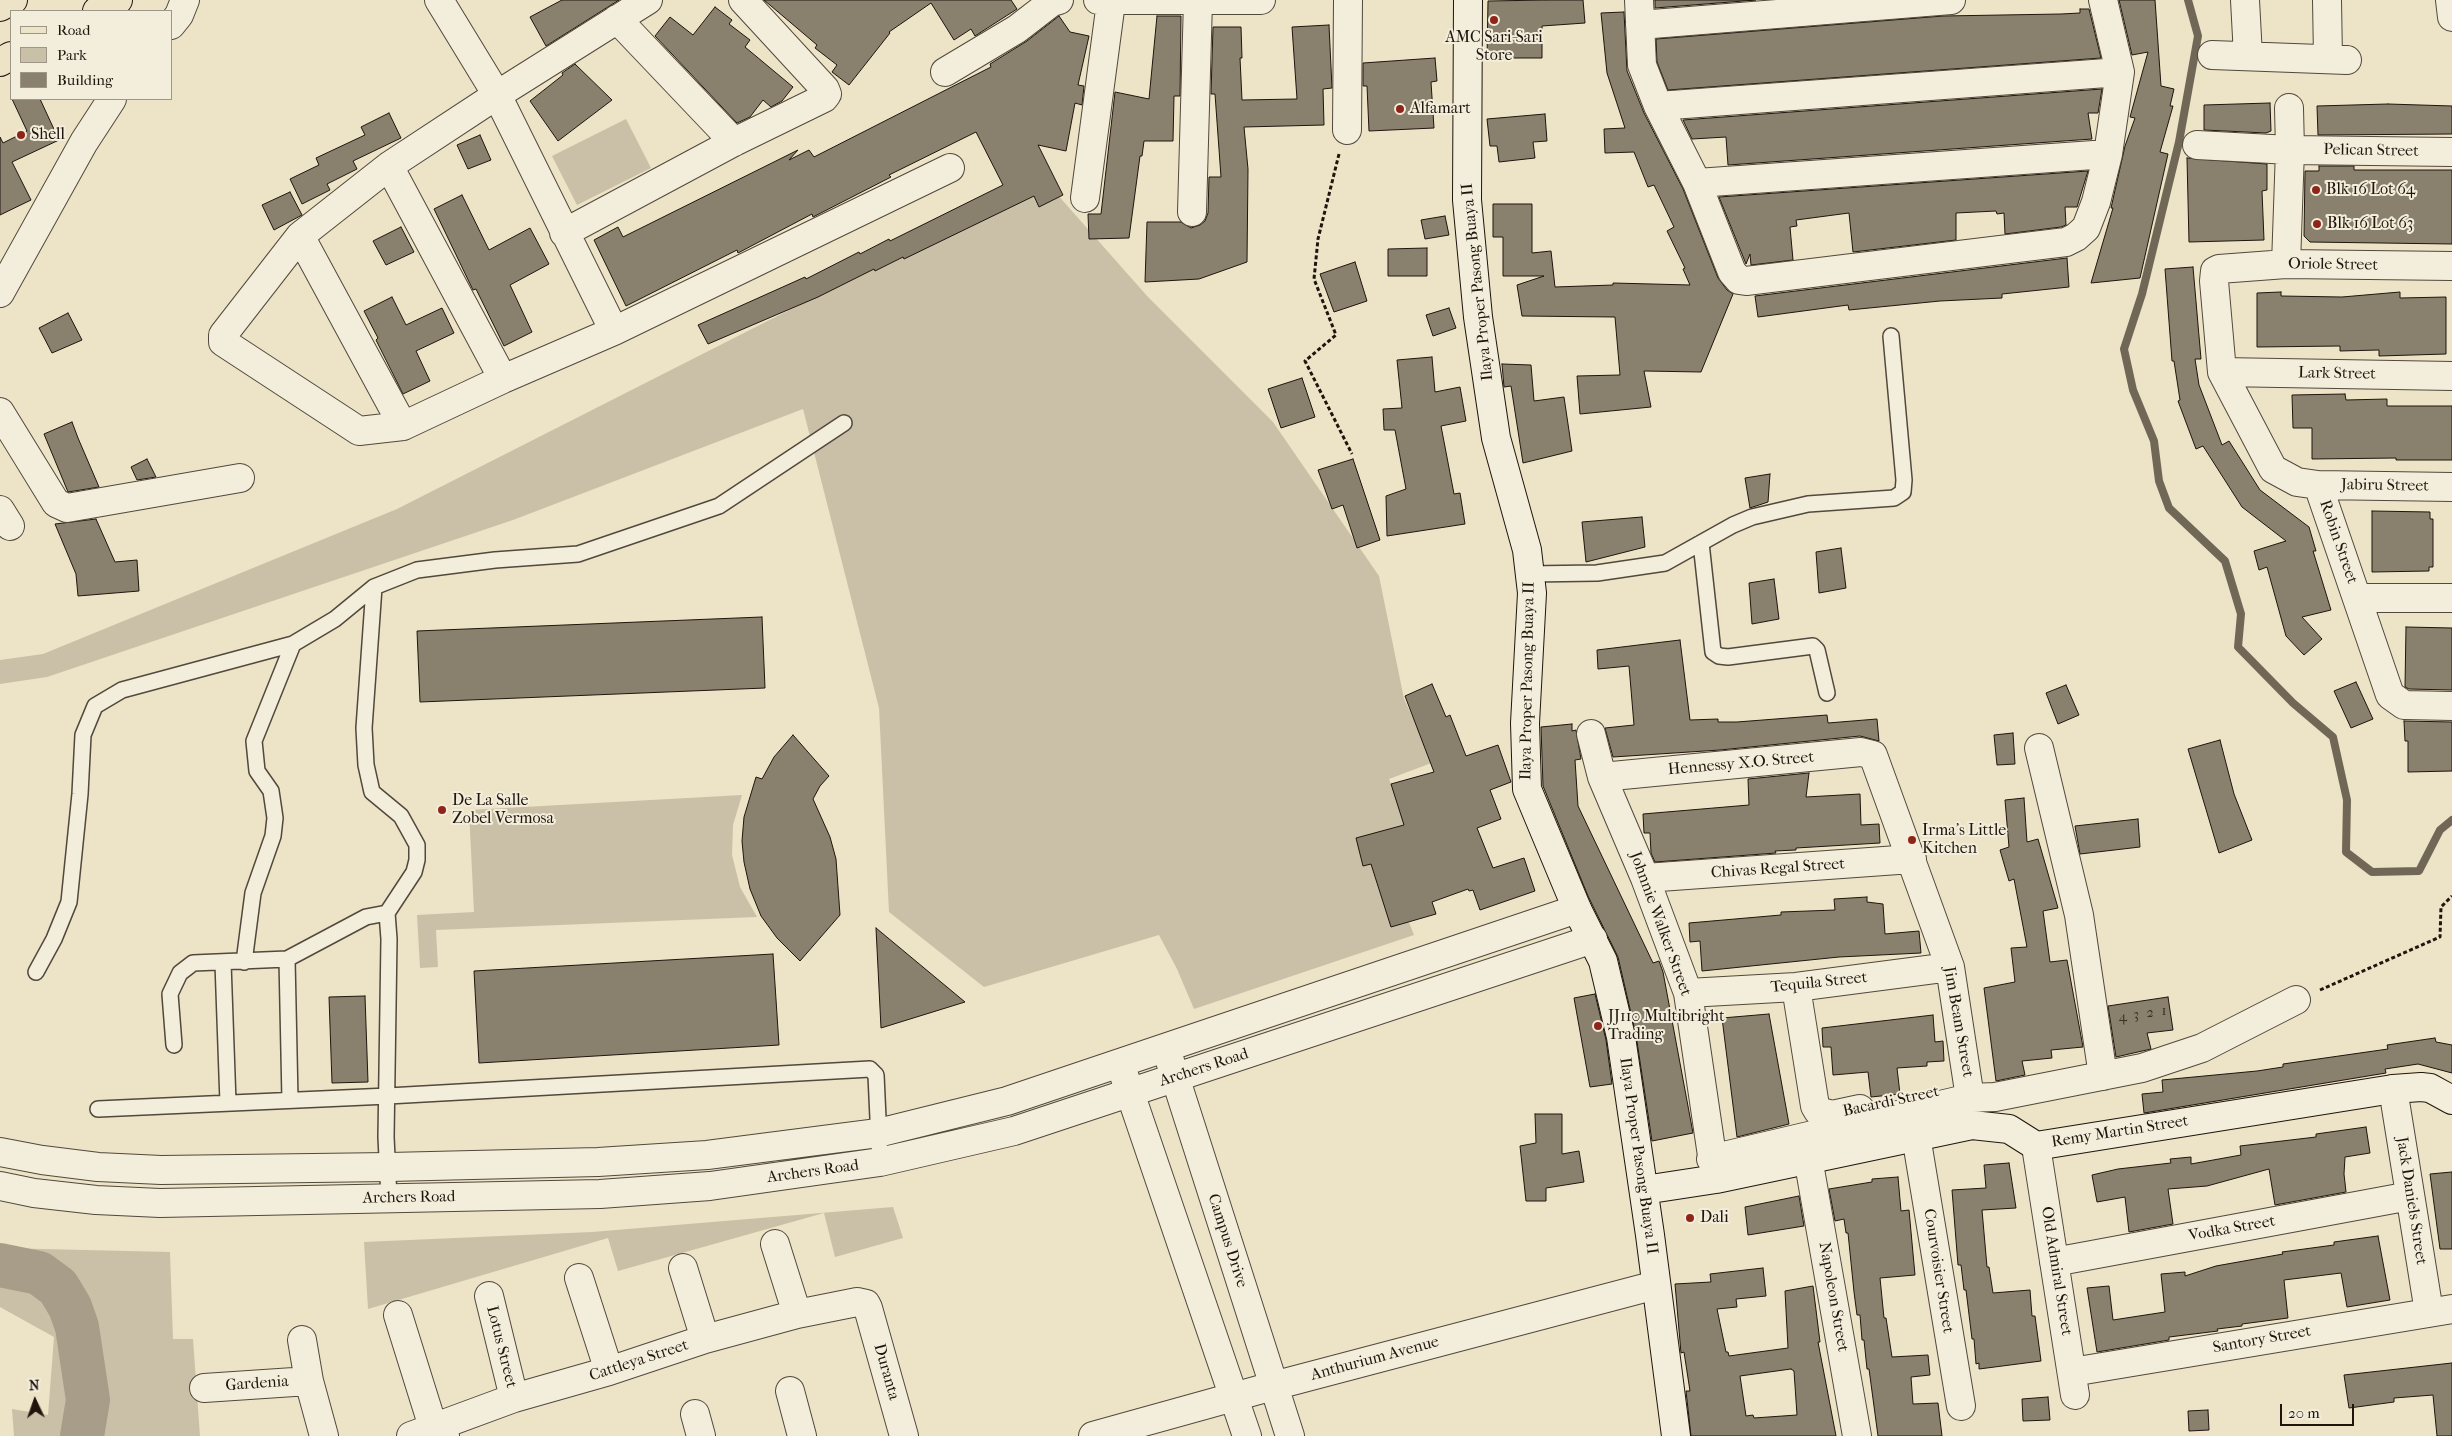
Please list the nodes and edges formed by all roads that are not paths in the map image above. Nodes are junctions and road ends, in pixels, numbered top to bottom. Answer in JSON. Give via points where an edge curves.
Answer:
{"nodes":[{"id":1,"x":13,"y":0,"type":"edge"},
{"id":2,"x":118,"y":0,"type":"edge"},
{"id":3,"x":186,"y":0,"type":"edge"},
{"id":4,"x":439,"y":0,"type":"edge"},
{"id":5,"x":648,"y":0,"type":"edge"},
{"id":6,"x":743,"y":0,"type":"edge"},
{"id":7,"x":1059,"y":0,"type":"edge"},
{"id":8,"x":1260,"y":0,"type":"edge"},
{"id":9,"x":1348,"y":0,"type":"edge"},
{"id":10,"x":1468,"y":0,"type":"edge"},
{"id":11,"x":1951,"y":0,"type":"edge"},
{"id":12,"x":2103,"y":0,"type":"edge"},
{"id":13,"x":2246,"y":0,"type":"edge"},
{"id":14,"x":2327,"y":0,"type":"edge"},
{"id":15,"x":2450,"y":0,"type":"edge"},
{"id":16,"x":1105,"y":1,"type":"edge"},
{"id":17,"x":1198,"y":1,"type":"edge"},
{"id":18,"x":0,"y":7,"type":"edge"},
{"id":19,"x":99,"y":10,"type":"edge"},
{"id":20,"x":1639,"y":13,"type":"edge"},
{"id":21,"x":2452,"y":17,"type":"edge"},
{"id":22,"x":617,"y":19,"type":"junction"},
{"id":23,"x":172,"y":24,"type":"edge"},
{"id":24,"x":2212,"y":55,"type":"dead end"},
{"id":25,"x":2248,"y":56,"type":"junction"},
{"id":26,"x":945,"y":72,"type":"dead end"},
{"id":27,"x":2120,"y":72,"type":"junction"},
{"id":28,"x":497,"y":95,"type":"junction"},
{"id":29,"x":111,"y":100,"type":"edge"},
{"id":30,"x":1658,"y":106,"type":"junction"},
{"id":31,"x":2289,"y":108,"type":"dead end"},
{"id":32,"x":1347,"y":130,"type":"road end"},
{"id":33,"x":734,"y":142,"type":"junction"},
{"id":34,"x":2197,"y":145,"type":"dead end"},
{"id":35,"x":2290,"y":150,"type":"junction"},
{"id":36,"x":2452,"y":152,"type":"edge"},
{"id":37,"x":2108,"y":154,"type":"junction"},
{"id":38,"x":389,"y":166,"type":"junction"},
{"id":39,"x":950,"y":168,"type":"dead end"},
{"id":40,"x":1697,"y":183,"type":"junction"},
{"id":41,"x":1085,"y":198,"type":"dead end"},
{"id":42,"x":1192,"y":212,"type":"dead end"},
{"id":43,"x":564,"y":233,"type":"junction"},
{"id":44,"x":300,"y":236,"type":"junction"},
{"id":45,"x":2286,"y":264,"type":"junction"},
{"id":46,"x":2452,"y":266,"type":"edge"},
{"id":47,"x":2216,"y":271,"type":"joint"},
{"id":48,"x":0,"y":293,"type":"edge"},
{"id":49,"x":614,"y":331,"type":"junction"},
{"id":50,"x":1891,"y":336,"type":"dead end"},
{"id":51,"x":2222,"y":372,"type":"junction"},
{"id":52,"x":2452,"y":376,"type":"edge"},
{"id":53,"x":503,"y":379,"type":"junction"},
{"id":54,"x":0,"y":412,"type":"edge"},
{"id":55,"x":844,"y":423,"type":"dead end"},
{"id":56,"x":403,"y":426,"type":"junction"},
{"id":57,"x":240,"y":478,"type":"dead end"},
{"id":58,"x":2318,"y":485,"type":"junction"},
{"id":59,"x":2452,"y":487,"type":"edge"},
{"id":60,"x":1701,"y":543,"type":"junction"},
{"id":61,"x":1529,"y":574,"type":"junction"},
{"id":62,"x":374,"y":587,"type":"junction"},
{"id":63,"x":2357,"y":598,"type":"junction"},
{"id":64,"x":2452,"y":598,"type":"edge"},
{"id":65,"x":293,"y":644,"type":"junction"},
{"id":66,"x":1827,"y":693,"type":"dead end"},
{"id":67,"x":2452,"y":706,"type":"edge"},
{"id":68,"x":1591,"y":734,"type":"dead end"},
{"id":69,"x":2039,"y":748,"type":"dead end"},
{"id":70,"x":1876,"y":760,"type":"joint"},
{"id":71,"x":1602,"y":777,"type":"junction"},
{"id":72,"x":1912,"y":859,"type":"junction"},
{"id":73,"x":1645,"y":878,"type":"junction"},
{"id":74,"x":1577,"y":908,"type":"junction"},
{"id":75,"x":387,"y":913,"type":"junction"},
{"id":76,"x":1593,"y":939,"type":"junction"},
{"id":77,"x":287,"y":959,"type":"junction"},
{"id":78,"x":244,"y":962,"type":"junction"},
{"id":79,"x":223,"y":963,"type":"junction"},
{"id":80,"x":1950,"y":967,"type":"junction"},
{"id":81,"x":36,"y":972,"type":"dead end"},
{"id":82,"x":1796,"y":987,"type":"junction"},
{"id":83,"x":1688,"y":993,"type":"junction"},
{"id":84,"x":2296,"y":1000,"type":"road end"},
{"id":85,"x":174,"y":1045,"type":"dead end"},
{"id":86,"x":1166,"y":1046,"type":"junction"},
{"id":87,"x":1120,"y":1061,"type":"junction"},
{"id":88,"x":2103,"y":1076,"type":"junction"},
{"id":89,"x":1176,"y":1078,"type":"junction"},
{"id":90,"x":2392,"y":1089,"type":"junction"},
{"id":91,"x":1130,"y":1092,"type":"junction"},
{"id":92,"x":1970,"y":1092,"type":"junction"},
{"id":93,"x":388,"y":1096,"type":"junction"},
{"id":94,"x":290,"y":1100,"type":"junction"},
{"id":95,"x":2452,"y":1100,"type":"edge"},
{"id":96,"x":228,"y":1103,"type":"junction"},
{"id":97,"x":98,"y":1109,"type":"dead end"},
{"id":98,"x":878,"y":1133,"type":"junction"},
{"id":99,"x":1916,"y":1136,"type":"junction"},
{"id":100,"x":2036,"y":1146,"type":"junction"},
{"id":101,"x":0,"y":1152,"type":"edge"},
{"id":102,"x":1808,"y":1158,"type":"junction"},
{"id":103,"x":880,"y":1162,"type":"junction"},
{"id":104,"x":389,"y":1167,"type":"junction"},
{"id":105,"x":1714,"y":1169,"type":"junction"},
{"id":106,"x":0,"y":1186,"type":"edge"},
{"id":107,"x":1644,"y":1190,"type":"junction"},
{"id":108,"x":2410,"y":1196,"type":"junction"},
{"id":109,"x":389,"y":1198,"type":"junction"},
{"id":110,"x":775,"y":1244,"type":"dead end"},
{"id":111,"x":2054,"y":1262,"type":"junction"},
{"id":112,"x":683,"y":1268,"type":"dead end"},
{"id":113,"x":579,"y":1278,"type":"dead end"},
{"id":114,"x":1656,"y":1285,"type":"junction"},
{"id":115,"x":489,"y":1296,"type":"dead end"},
{"id":116,"x":868,"y":1308,"type":"joint"},
{"id":117,"x":2440,"y":1310,"type":"edge"},
{"id":118,"x":797,"y":1314,"type":"junction"},
{"id":119,"x":398,"y":1315,"type":"dead end"},
{"id":120,"x":705,"y":1339,"type":"junction"},
{"id":121,"x":302,"y":1340,"type":"dead end"},
{"id":122,"x":609,"y":1371,"type":"junction"},
{"id":123,"x":309,"y":1381,"type":"junction"},
{"id":124,"x":2073,"y":1384,"type":"joint"},
{"id":125,"x":1273,"y":1386,"type":"junction"},
{"id":126,"x":204,"y":1388,"type":"dead end"},
{"id":127,"x":790,"y":1391,"type":"dead end"},
{"id":128,"x":1234,"y":1397,"type":"junction"},
{"id":129,"x":514,"y":1398,"type":"junction"},
{"id":130,"x":1961,"y":1406,"type":"dead end"},
{"id":131,"x":430,"y":1433,"type":"edge"},
{"id":132,"x":324,"y":1436,"type":"edge"},
{"id":133,"x":802,"y":1436,"type":"edge"},
{"id":134,"x":904,"y":1436,"type":"edge"},
{"id":135,"x":1093,"y":1436,"type":"edge"},
{"id":136,"x":1247,"y":1436,"type":"edge"},
{"id":137,"x":1290,"y":1436,"type":"edge"},
{"id":138,"x":1676,"y":1436,"type":"edge"},
{"id":139,"x":1857,"y":1436,"type":"edge"}],
"edges":[{"from":1,"to":18,"type":"main road"},
{"from":2,"to":19,"type":"main road"},
{"from":3,"to":23,"type":"street"},
{"from":4,"to":28,"type":"street"},
{"from":5,"to":22,"type":"street"},
{"from":6,"to":33,"type":"street","via":[[827,94]]},
{"from":7,"to":26,"type":"street"},
{"from":8,"to":17,"type":"street"},
{"from":9,"to":32,"type":"street"},
{"from":10,"to":61,"type":"street","name":"Ilaya Proper Pasong Buaya II","via":[[1467,200],[1478,317],[1496,438],[1526,550]]},
{"from":11,"to":20,"type":"street"},
{"from":12,"to":27,"type":"street"},
{"from":13,"to":25,"type":"street"},
{"from":14,"to":25,"type":"street","via":[[2337,59]]},
{"from":15,"to":21,"type":"street"},
{"from":16,"to":17,"type":"street"},
{"from":16,"to":41,"type":"street"},
{"from":17,"to":42,"type":"street"},
{"from":20,"to":30,"type":"street","via":[[1642,65]]},
{"from":22,"to":28,"type":"street"},
{"from":22,"to":33,"type":"street"},
{"from":24,"to":25,"type":"street"},
{"from":27,"to":30,"type":"street"},
{"from":27,"to":37,"type":"street"},
{"from":28,"to":38,"type":"street"},
{"from":28,"to":43,"type":"street"},
{"from":29,"to":48,"type":"street","via":[[84,142]]},
{"from":30,"to":40,"type":"street"},
{"from":31,"to":35,"type":"street"},
{"from":33,"to":43,"type":"street"},
{"from":34,"to":35,"type":"street","name":"Pelican Street"},
{"from":35,"to":36,"type":"street","name":"Pelican Street"},
{"from":35,"to":45,"type":"street"},
{"from":37,"to":40,"type":"street"},
{"from":37,"to":40,"type":"street","via":[[2086,228],[2066,242],[1746,281],[1739,280],[1732,272]]},
{"from":38,"to":44,"type":"street"},
{"from":38,"to":53,"type":"street"},
{"from":39,"to":49,"type":"street"},
{"from":43,"to":49,"type":"street"},
{"from":44,"to":56,"type":"street"},
{"from":44,"to":56,"type":"street","via":[[223,335],[223,342],[359,431]]},
{"from":45,"to":46,"type":"street","name":"Oriole Street"},
{"from":45,"to":47,"type":"street","name":"Oriole Street"},
{"from":47,"to":51,"type":"street","name":"Robin Street","via":[[2214,281]]},
{"from":49,"to":53,"type":"street"},
{"from":50,"to":60,"type":"lane","via":[[1903,492],[1894,498],[1808,504],[1752,517]]},
{"from":51,"to":52,"type":"street","name":"Lark Street"},
{"from":51,"to":58,"type":"street","name":"Robin Street","via":[[2273,469],[2297,482]]},
{"from":53,"to":56,"type":"street"},
{"from":54,"to":57,"type":"street","via":[[56,503],[66,508]]},
{"from":55,"to":62,"type":"lane","via":[[719,506],[578,554],[417,570]]},
{"from":58,"to":59,"type":"street","name":"Jabiru Street"},
{"from":58,"to":63,"type":"street","name":"Robin Street"},
{"from":60,"to":61,"type":"lane","via":[[1665,563],[1597,573]]},
{"from":60,"to":66,"type":"lane","via":[[1713,652],[1728,657],[1814,646]]},
{"from":61,"to":74,"type":"street","name":"Ilaya Proper Pasong Buaya II","via":[[1532,593],[1525,723],[1527,789]]},
{"from":62,"to":65,"type":"lane","via":[[335,619]]},
{"from":62,"to":75,"type":"lane","via":[[364,728],[366,765],[372,792],[401,816],[417,845],[414,872]]},
{"from":63,"to":64,"type":"street"},
{"from":63,"to":67,"type":"street","name":"Robin Street","via":[[2385,688],[2396,701],[2415,706]]},
{"from":65,"to":78,"type":"lane","via":[[254,741],[257,771],[271,791],[275,818],[273,836],[253,893]]},
{"from":65,"to":81,"type":"lane","via":[[122,690],[95,706],[83,735],[69,902]]},
{"from":68,"to":71,"type":"street","name":"Johnnie Walker Street"},
{"from":69,"to":88,"type":"street","via":[[2079,915]]},
{"from":70,"to":71,"type":"street","name":"Hennessy X.O. Street","via":[[1873,755],[1861,752]]},
{"from":70,"to":72,"type":"street","name":"Jim Beam Street"},
{"from":71,"to":73,"type":"street","name":"Johnnie Walker Street"},
{"from":72,"to":73,"type":"street","name":"Chivas Regal Street"},
{"from":72,"to":80,"type":"street","name":"Jim Beam Street"},
{"from":73,"to":83,"type":"street","name":"Johnnie Walker Street"},
{"from":74,"to":76,"type":"street","name":"Ilaya Proper Pasong Buaya II"},
{"from":74,"to":86,"type":"street","name":"Archers Road"},
{"from":75,"to":77,"type":"lane","via":[[366,917]]},
{"from":75,"to":93,"type":"lane"},
{"from":76,"to":89,"type":"street","name":"Archers Road"},
{"from":76,"to":107,"type":"street","name":"Ilaya Proper Pasong Buaya II","via":[[1603,961],[1621,1037]]},
{"from":77,"to":78,"type":"lane"},
{"from":77,"to":94,"type":"lane"},
{"from":78,"to":79,"type":"lane"},
{"from":79,"to":85,"type":"lane","via":[[192,963],[180,973],[170,994]]},
{"from":79,"to":96,"type":"lane"},
{"from":80,"to":82,"type":"street","name":"Tequila Street"},
{"from":80,"to":92,"type":"street","name":"Jim Beam Street"},
{"from":82,"to":83,"type":"street","name":"Tequila Street"},
{"from":82,"to":92,"type":"street","name":"Bacardi Street","via":[[1818,1111],[1832,1114]]},
{"from":83,"to":105,"type":"street","name":"Johnnie Walker Street"},
{"from":84,"to":88,"type":"street","via":[[2202,1048],[2142,1068]]},
{"from":86,"to":87,"type":"street","name":"Archers Road"},
{"from":86,"to":89,"type":"street","name":"Campus Drive"},
{"from":87,"to":91,"type":"street"},
{"from":87,"to":98,"type":"street","name":"Archers Road","via":[[1007,1101]]},
{"from":88,"to":92,"type":"street","via":[[1995,1097]]},
{"from":89,"to":91,"type":"street","name":"Archers Road"},
{"from":89,"to":125,"type":"street","name":"Campus Drive"},
{"from":90,"to":95,"type":"street","name":"Remy Martin Street","via":[[2430,1088]]},
{"from":90,"to":100,"type":"street","name":"Remy Martin Street"},
{"from":90,"to":108,"type":"street","name":"Jack Daniels Street"},
{"from":91,"to":103,"type":"street","name":"Archers Road","via":[[1014,1131]]},
{"from":91,"to":128,"type":"street"},
{"from":92,"to":105,"type":"street"},
{"from":93,"to":94,"type":"lane"},
{"from":93,"to":98,"type":"lane","via":[[870,1069],[876,1075]]},
{"from":93,"to":104,"type":"lane","via":[[386,1137]]},
{"from":94,"to":96,"type":"lane"},
{"from":96,"to":97,"type":"lane"},
{"from":98,"to":103,"type":"lane"},
{"from":98,"to":104,"type":"street","name":"Archers Road","via":[[707,1155],[598,1162]]},
{"from":99,"to":100,"type":"street","name":"Remy Martin Street","via":[[1972,1125],[2009,1129]]},
{"from":99,"to":102,"type":"street","name":"Remy Martin Street"},
{"from":99,"to":130,"type":"street","name":"Courvoisier Street"},
{"from":100,"to":111,"type":"street","name":"Old Admiral Street"},
{"from":101,"to":104,"type":"street","name":"Archers Road","via":[[89,1166],[161,1170]]},
{"from":102,"to":105,"type":"street","name":"Remy Martin Street"},
{"from":102,"to":139,"type":"street","name":"Napoleon Street"},
{"from":103,"to":109,"type":"street","name":"Archers Road","via":[[710,1186],[600,1194]]},
{"from":104,"to":109,"type":"lane"},
{"from":105,"to":107,"type":"street","name":"Remy Martin Street"},
{"from":106,"to":109,"type":"street","name":"Archers Road","via":[[96,1200],[160,1203]]},
{"from":107,"to":114,"type":"street","name":"Ilaya Proper Pasong Buaya II"},
{"from":108,"to":111,"type":"street","name":"Vodka Street"},
{"from":108,"to":117,"type":"street","name":"Jack Daniels Street"},
{"from":110,"to":118,"type":"street"},
{"from":111,"to":124,"type":"street","name":"Old Admiral Street"},
{"from":112,"to":120,"type":"street"},
{"from":113,"to":122,"type":"street"},
{"from":114,"to":125,"type":"street","name":"Anthurium Avenue"},
{"from":114,"to":138,"type":"street","name":"Ilaya Proper Pasong Buaya II"},
{"from":115,"to":129,"type":"street","name":"Lotus Street"},
{"from":116,"to":118,"type":"street","name":"Cattleya Street","via":[[866,1304],[857,1302]]},
{"from":116,"to":134,"type":"street","name":"Duranta"},
{"from":117,"to":124,"type":"street","name":"Santory Street"},
{"from":118,"to":120,"type":"street","name":"Cattleya Street"},
{"from":119,"to":131,"type":"street"},
{"from":120,"to":122,"type":"street","name":"Cattleya Street"},
{"from":121,"to":123,"type":"street"},
{"from":122,"to":129,"type":"street","name":"Cattleya Street"},
{"from":123,"to":126,"type":"street","name":"Gardenia"},
{"from":123,"to":132,"type":"street"},
{"from":125,"to":128,"type":"street","name":"Anthurium Avenue"},
{"from":125,"to":137,"type":"street","name":"Campus Drive"},
{"from":127,"to":133,"type":"street"},
{"from":128,"to":135,"type":"street","name":"Anthurium Avenue"},
{"from":128,"to":136,"type":"street"},
{"from":129,"to":131,"type":"street","name":"Cattleya Street"}]}
